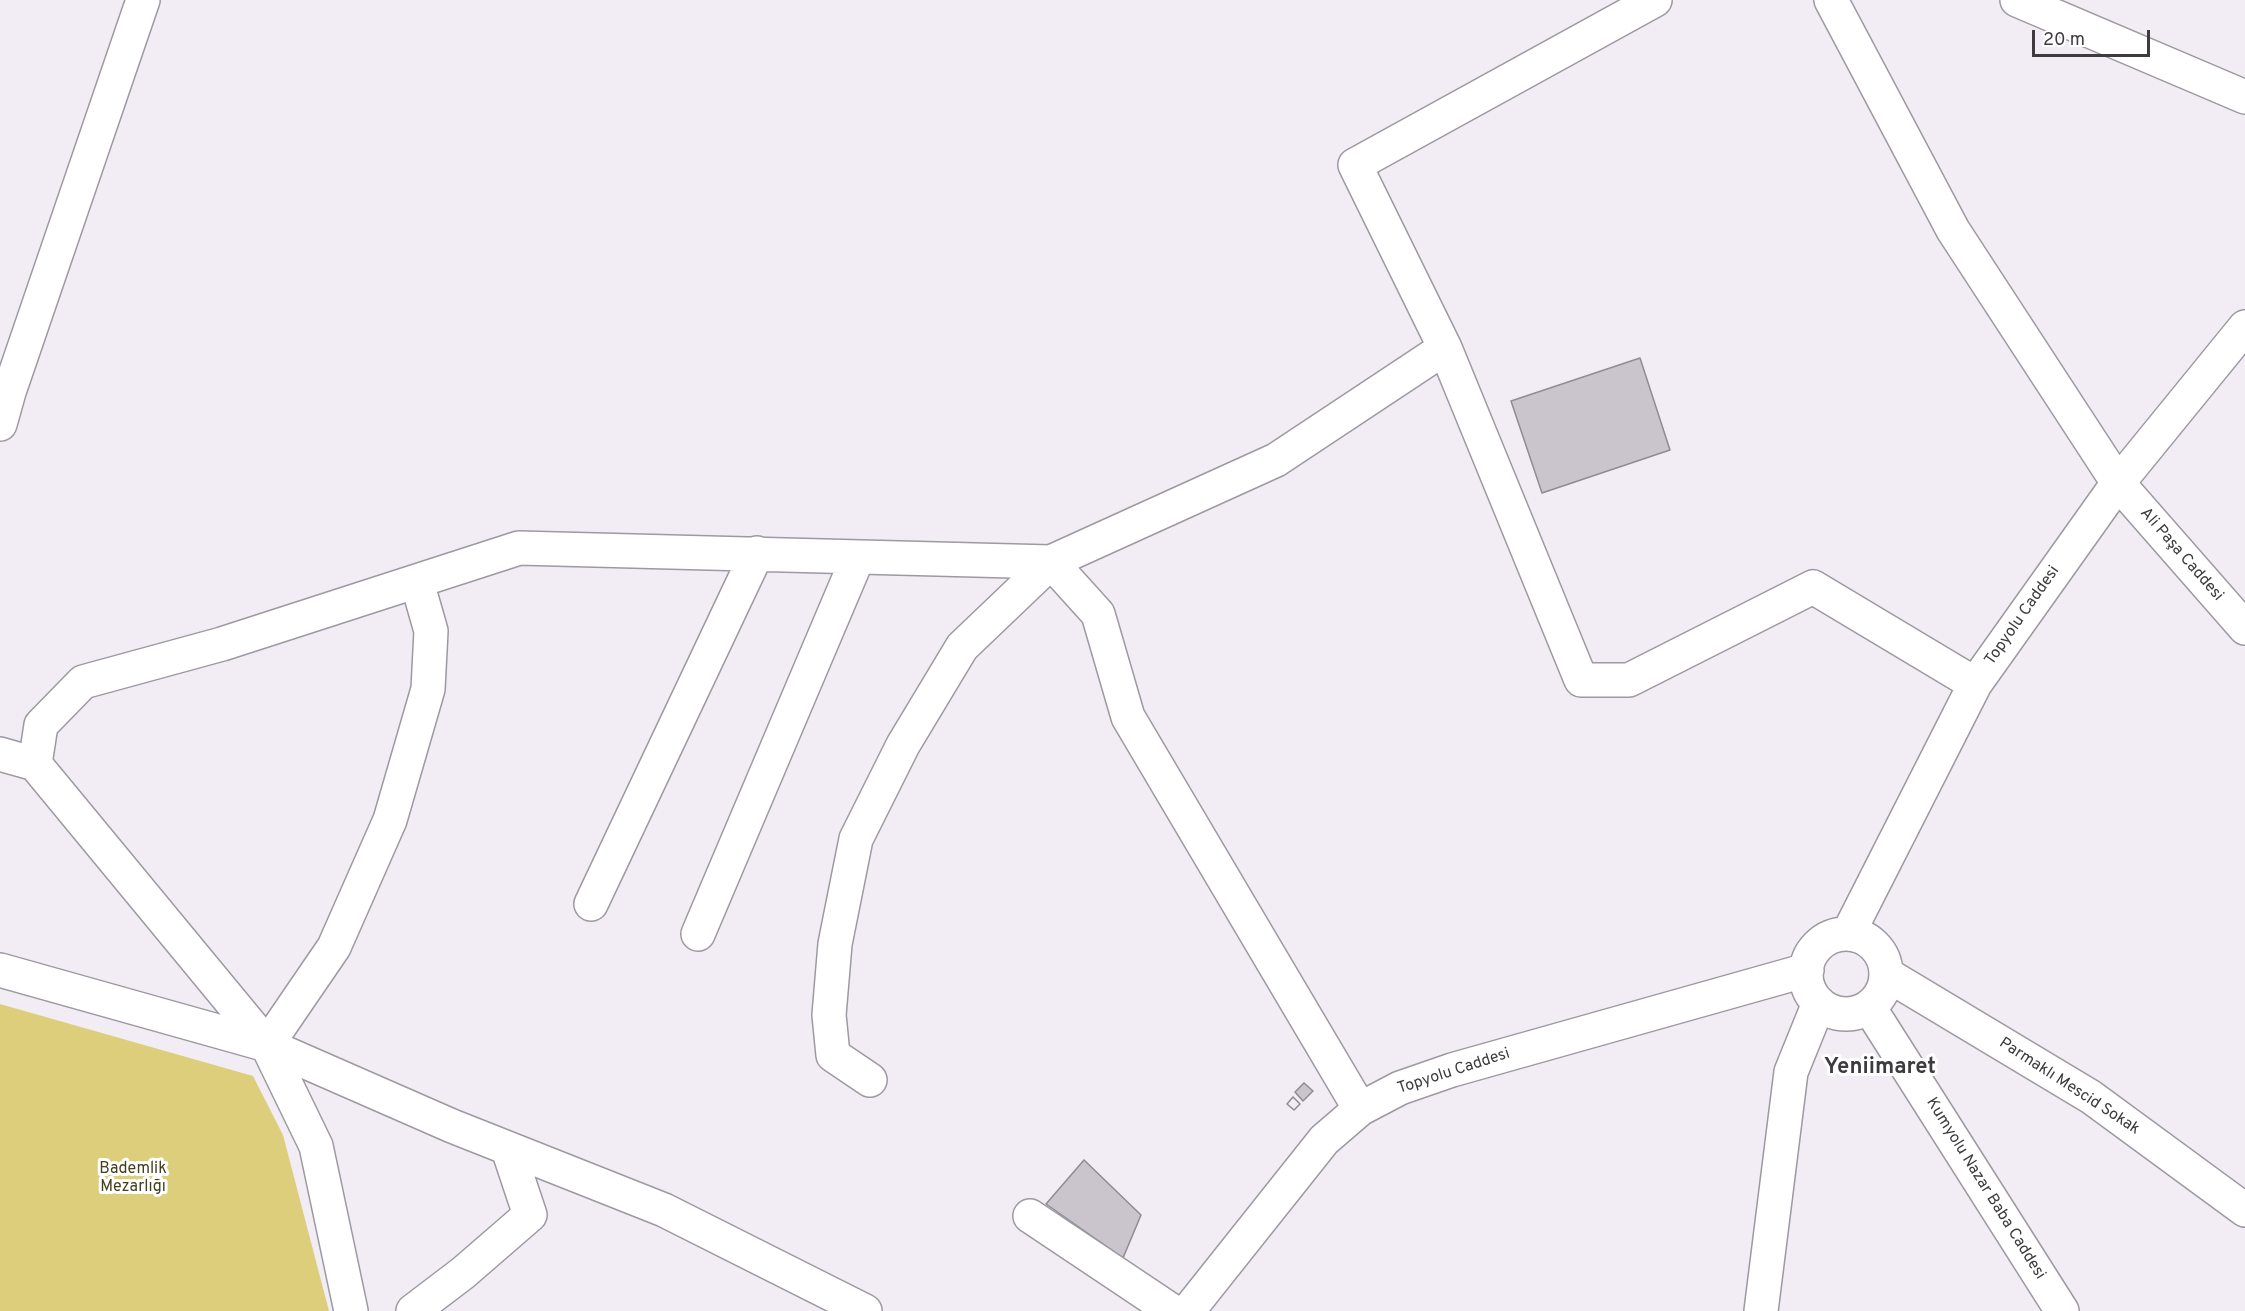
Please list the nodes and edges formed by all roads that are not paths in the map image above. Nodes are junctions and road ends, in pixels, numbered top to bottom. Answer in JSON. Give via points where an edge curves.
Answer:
{"nodes":[{"id":1,"x":143,"y":0,"type":"edge"},
{"id":2,"x":1655,"y":0,"type":"edge"},
{"id":3,"x":1831,"y":0,"type":"edge"},
{"id":4,"x":2017,"y":0,"type":"edge"},
{"id":5,"x":2245,"y":97,"type":"edge"},
{"id":6,"x":2245,"y":327,"type":"edge"},
{"id":7,"x":1445,"y":348,"type":"junction"},
{"id":8,"x":5,"y":390,"type":"edge"},
{"id":9,"x":0,"y":424,"type":"edge"},
{"id":10,"x":2118,"y":483,"type":"junction"},
{"id":11,"x":757,"y":554,"type":"junction"},
{"id":12,"x":858,"y":557,"type":"junction"},
{"id":13,"x":1051,"y":562,"type":"junction"},
{"id":14,"x":417,"y":582,"type":"junction"},
{"id":15,"x":2245,"y":628,"type":"edge"},
{"id":16,"x":1975,"y":684,"type":"junction"},
{"id":17,"x":0,"y":754,"type":"edge"},
{"id":18,"x":34,"y":764,"type":"junction"},
{"id":19,"x":591,"y":904,"type":"dead end"},
{"id":20,"x":698,"y":934,"type":"dead end"},
{"id":21,"x":1848,"y":934,"type":"junction"},
{"id":22,"x":0,"y":970,"type":"edge"},
{"id":23,"x":1806,"y":970,"type":"junction"},
{"id":24,"x":1886,"y":974,"type":"junction"},
{"id":25,"x":1819,"y":1003,"type":"junction"},
{"id":26,"x":1869,"y":1007,"type":"junction"},
{"id":27,"x":267,"y":1045,"type":"junction"},
{"id":28,"x":870,"y":1080,"type":"dead end"},
{"id":29,"x":1360,"y":1108,"type":"junction"},
{"id":30,"x":508,"y":1149,"type":"junction"},
{"id":31,"x":2245,"y":1210,"type":"edge"},
{"id":32,"x":1030,"y":1216,"type":"dead end"},
{"id":33,"x":351,"y":1311,"type":"edge"},
{"id":34,"x":413,"y":1311,"type":"edge"},
{"id":35,"x":865,"y":1311,"type":"edge"},
{"id":36,"x":1172,"y":1311,"type":"edge"},
{"id":37,"x":1188,"y":1311,"type":"edge"},
{"id":38,"x":1761,"y":1311,"type":"edge"},
{"id":39,"x":2062,"y":1311,"type":"edge"}],
"edges":[{"from":1,"to":8,"type":"street"},
{"from":2,"to":7,"type":"street","via":[[1354,165]]},
{"from":3,"to":10,"type":"street","name":"Ali Paşa Caddesi","via":[[1953,230]]},
{"from":4,"to":5,"type":"street"},
{"from":6,"to":10,"type":"street","name":"Topyolu Caddesi"},
{"from":7,"to":13,"type":"street","via":[[1276,460]]},
{"from":7,"to":16,"type":"street","via":[[1581,680],[1629,680],[1813,587]]},
{"from":8,"to":9,"type":"street"},
{"from":10,"to":15,"type":"street","name":"Ali Paşa Caddesi"},
{"from":10,"to":16,"type":"street","name":"Topyolu Caddesi"},
{"from":11,"to":12,"type":"street"},
{"from":11,"to":14,"type":"street","via":[[519,548]]},
{"from":11,"to":19,"type":"street"},
{"from":12,"to":13,"type":"street"},
{"from":12,"to":20,"type":"street"},
{"from":13,"to":28,"type":"street","via":[[962,647],[903,745],[856,838],[835,944],[829,1015],[833,1055]]},
{"from":13,"to":29,"type":"street","via":[[1098,614],[1128,717]]},
{"from":14,"to":18,"type":"street","via":[[222,644],[83,682],[41,725]]},
{"from":14,"to":27,"type":"street","via":[[431,631],[428,689],[390,819],[334,947]]},
{"from":16,"to":21,"type":"street","name":"Topyolu Caddesi"},
{"from":17,"to":18,"type":"street"},
{"from":18,"to":27,"type":"street"},
{"from":21,"to":23,"type":"street","via":[[1825,940]]},
{"from":21,"to":24,"type":"street","via":[[1870,942],[1879,951]]},
{"from":22,"to":27,"type":"street"},
{"from":23,"to":25,"type":"street","via":[[1809,988]]},
{"from":23,"to":29,"type":"street","name":"Topyolu Caddesi","via":[[1452,1070],[1400,1088]]},
{"from":24,"to":26,"type":"street","via":[[1878,998]]},
{"from":24,"to":31,"type":"street","name":"Parmaklı Mescid Sokak","via":[[2091,1097]]},
{"from":25,"to":26,"type":"street","via":[[1843,1014]]},
{"from":25,"to":38,"type":"street","via":[[1791,1072]]},
{"from":26,"to":39,"type":"street","name":"Kumyolu Nazar Baba Caddesi"},
{"from":27,"to":30,"type":"street"},
{"from":27,"to":33,"type":"street","via":[[316,1146]]},
{"from":29,"to":37,"type":"street","name":"Topyolu Caddesi","via":[[1324,1140]]},
{"from":30,"to":34,"type":"street","via":[[530,1215]]},
{"from":30,"to":35,"type":"street","via":[[664,1210]]},
{"from":32,"to":36,"type":"street"}]}
